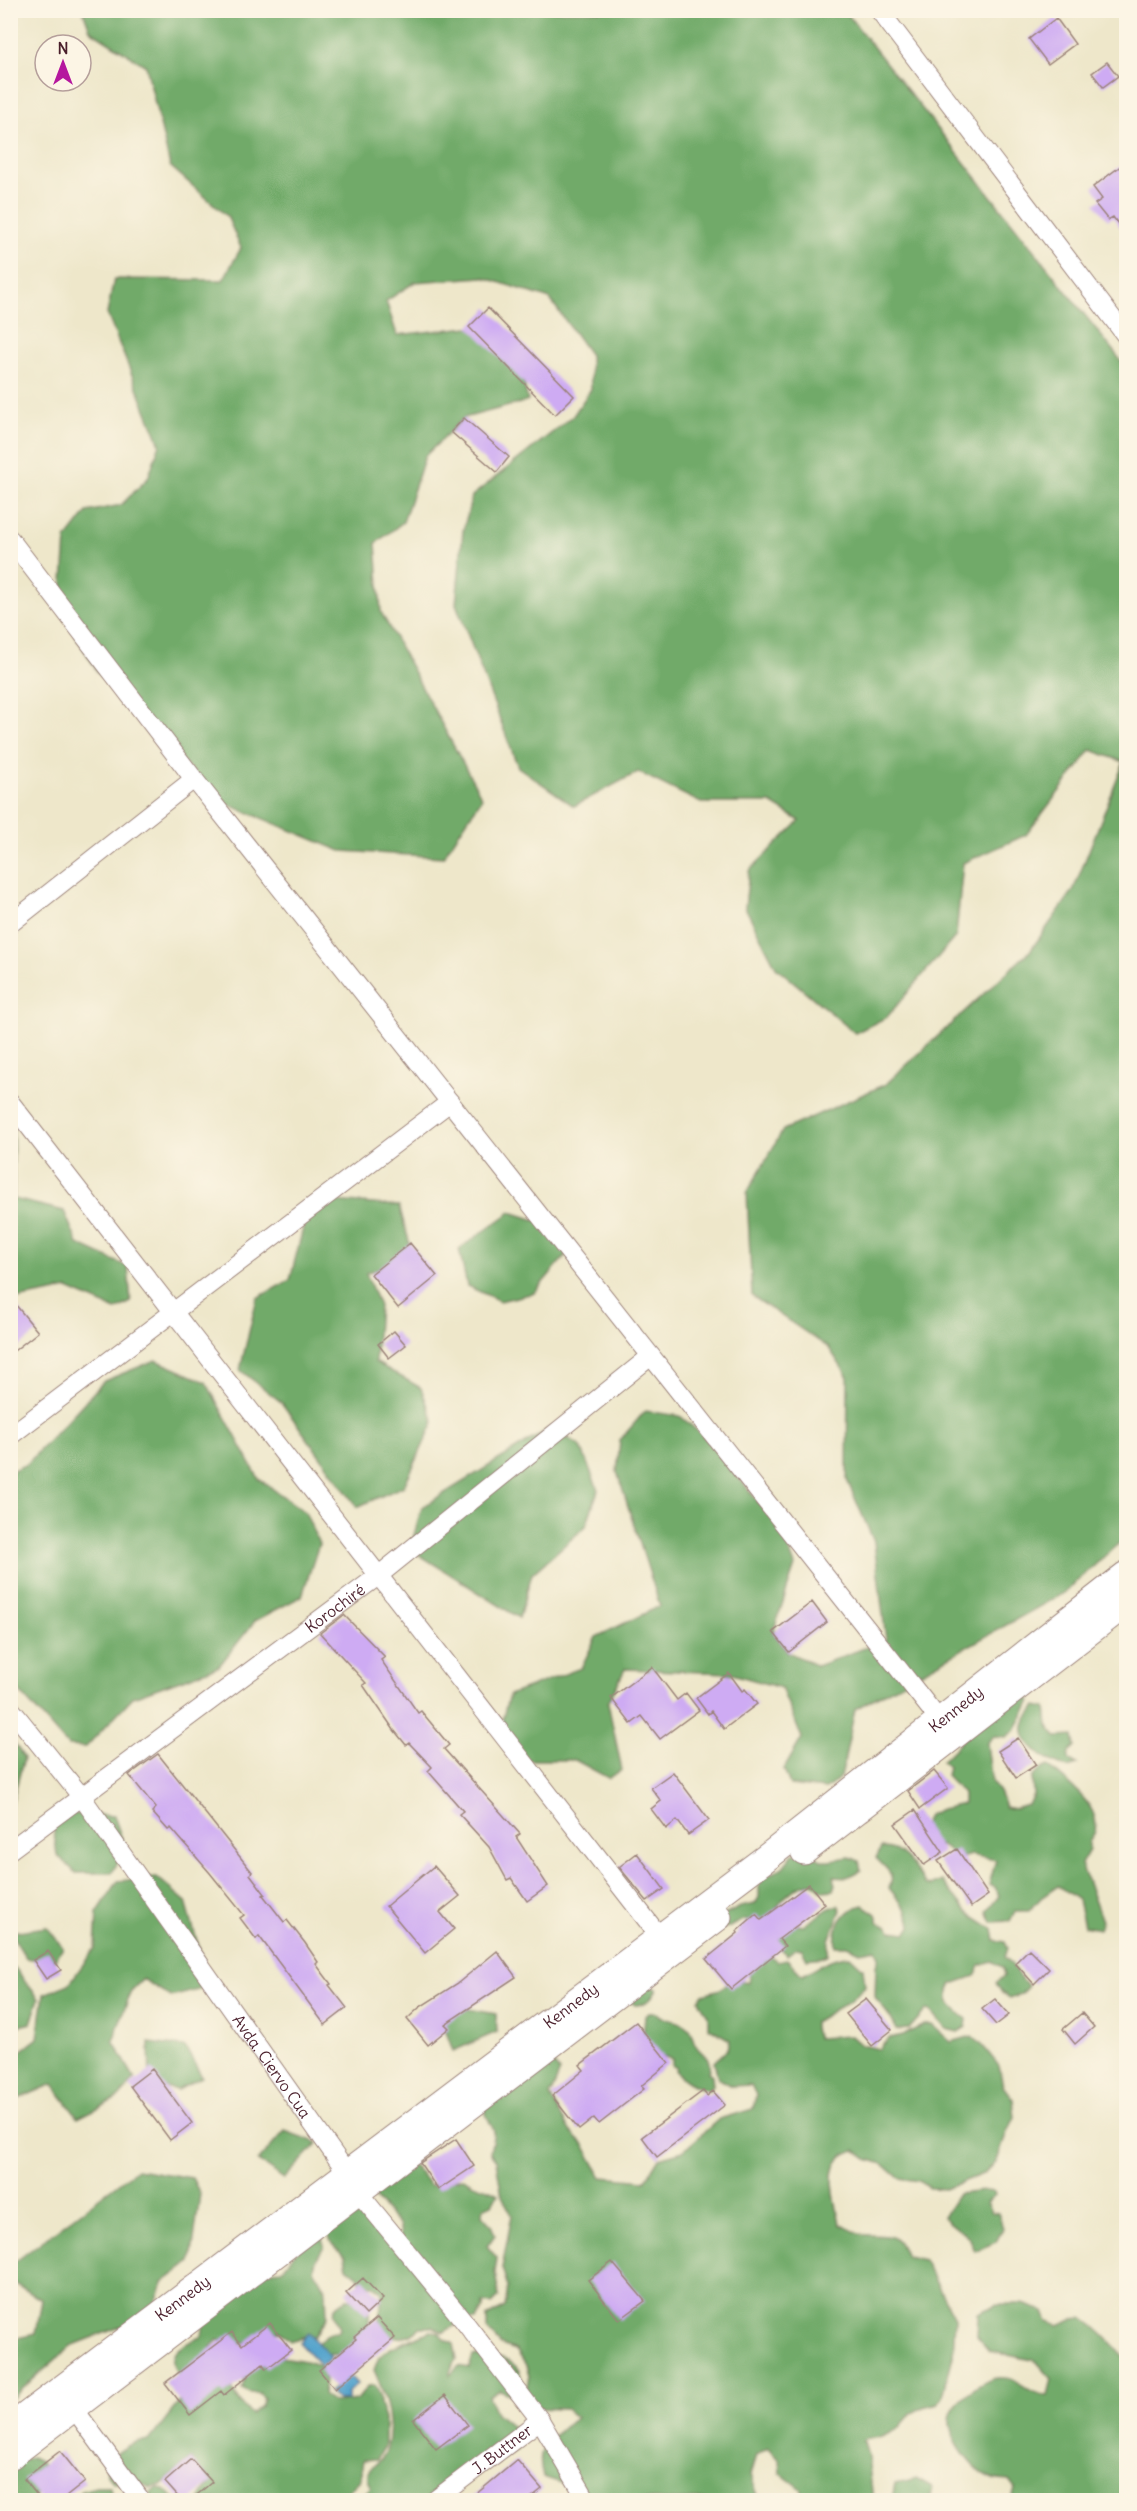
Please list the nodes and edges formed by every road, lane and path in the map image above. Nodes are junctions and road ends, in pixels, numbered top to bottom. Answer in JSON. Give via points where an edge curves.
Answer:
{"nodes":[{"id":1,"x":879,"y":10,"type":"edge"},
{"id":2,"x":1126,"y":336,"type":"edge"},
{"id":3,"x":10,"y":539,"type":"edge"},
{"id":4,"x":194,"y":779,"type":"junction"},
{"id":5,"x":10,"y":924,"type":"edge"},
{"id":6,"x":10,"y":1102,"type":"edge"},
{"id":7,"x":450,"y":1102,"type":"junction"},
{"id":8,"x":173,"y":1311,"type":"junction"},
{"id":9,"x":651,"y":1356,"type":"junction"},
{"id":10,"x":10,"y":1436,"type":"edge"},
{"id":11,"x":1126,"y":1575,"type":"edge"},
{"id":12,"x":378,"y":1576,"type":"junction"},
{"id":13,"x":1126,"y":1603,"type":"edge"},
{"id":14,"x":10,"y":1708,"type":"edge"},
{"id":15,"x":940,"y":1721,"type":"junction"},
{"id":16,"x":81,"y":1796,"type":"junction"},
{"id":17,"x":10,"y":1850,"type":"edge"},
{"id":18,"x":666,"y":1945,"type":"junction"},
{"id":19,"x":353,"y":2183,"type":"junction"},
{"id":20,"x":67,"y":2399,"type":"junction"},
{"id":21,"x":540,"y":2420,"type":"junction"},
{"id":22,"x":10,"y":2428,"type":"edge"},
{"id":23,"x":10,"y":2456,"type":"edge"},
{"id":24,"x":141,"y":2500,"type":"edge"},
{"id":25,"x":435,"y":2500,"type":"edge"},
{"id":26,"x":587,"y":2500,"type":"edge"}],
"edges":[{"from":1,"to":2,"type":"street"},
{"from":3,"to":4,"type":"street"},
{"from":4,"to":5,"type":"street"},
{"from":4,"to":7,"type":"street"},
{"from":6,"to":8,"type":"street"},
{"from":7,"to":8,"type":"street"},
{"from":7,"to":9,"type":"street"},
{"from":8,"to":10,"type":"street"},
{"from":8,"to":12,"type":"street"},
{"from":9,"to":12,"type":"street","name":"Korochiré"},
{"from":9,"to":15,"type":"street"},
{"from":11,"to":15,"type":"main road","name":"Kennedy"},
{"from":12,"to":16,"type":"street","name":"Korochiré"},
{"from":12,"to":18,"type":"street"},
{"from":13,"to":18,"type":"main road","name":"Kennedy"},
{"from":14,"to":16,"type":"street","name":"Avda. Ciervo Cua"},
{"from":15,"to":18,"type":"main road","name":"Kennedy"},
{"from":16,"to":17,"type":"street","name":"Korochiré"},
{"from":16,"to":19,"type":"street","name":"Avda. Ciervo Cua"},
{"from":18,"to":19,"type":"main road","name":"Kennedy"},
{"from":19,"to":20,"type":"main road","name":"Kennedy"},
{"from":19,"to":21,"type":"street","name":"Avda. Ciervo Cua"},
{"from":20,"to":22,"type":"main road","name":"Kennedy"},
{"from":20,"to":23,"type":"main road","name":"Kennedy"},
{"from":20,"to":24,"type":"street"},
{"from":21,"to":25,"type":"street","name":"J. Buttner"},
{"from":21,"to":26,"type":"street","name":"Avda. Ciervo Cua"}]}
